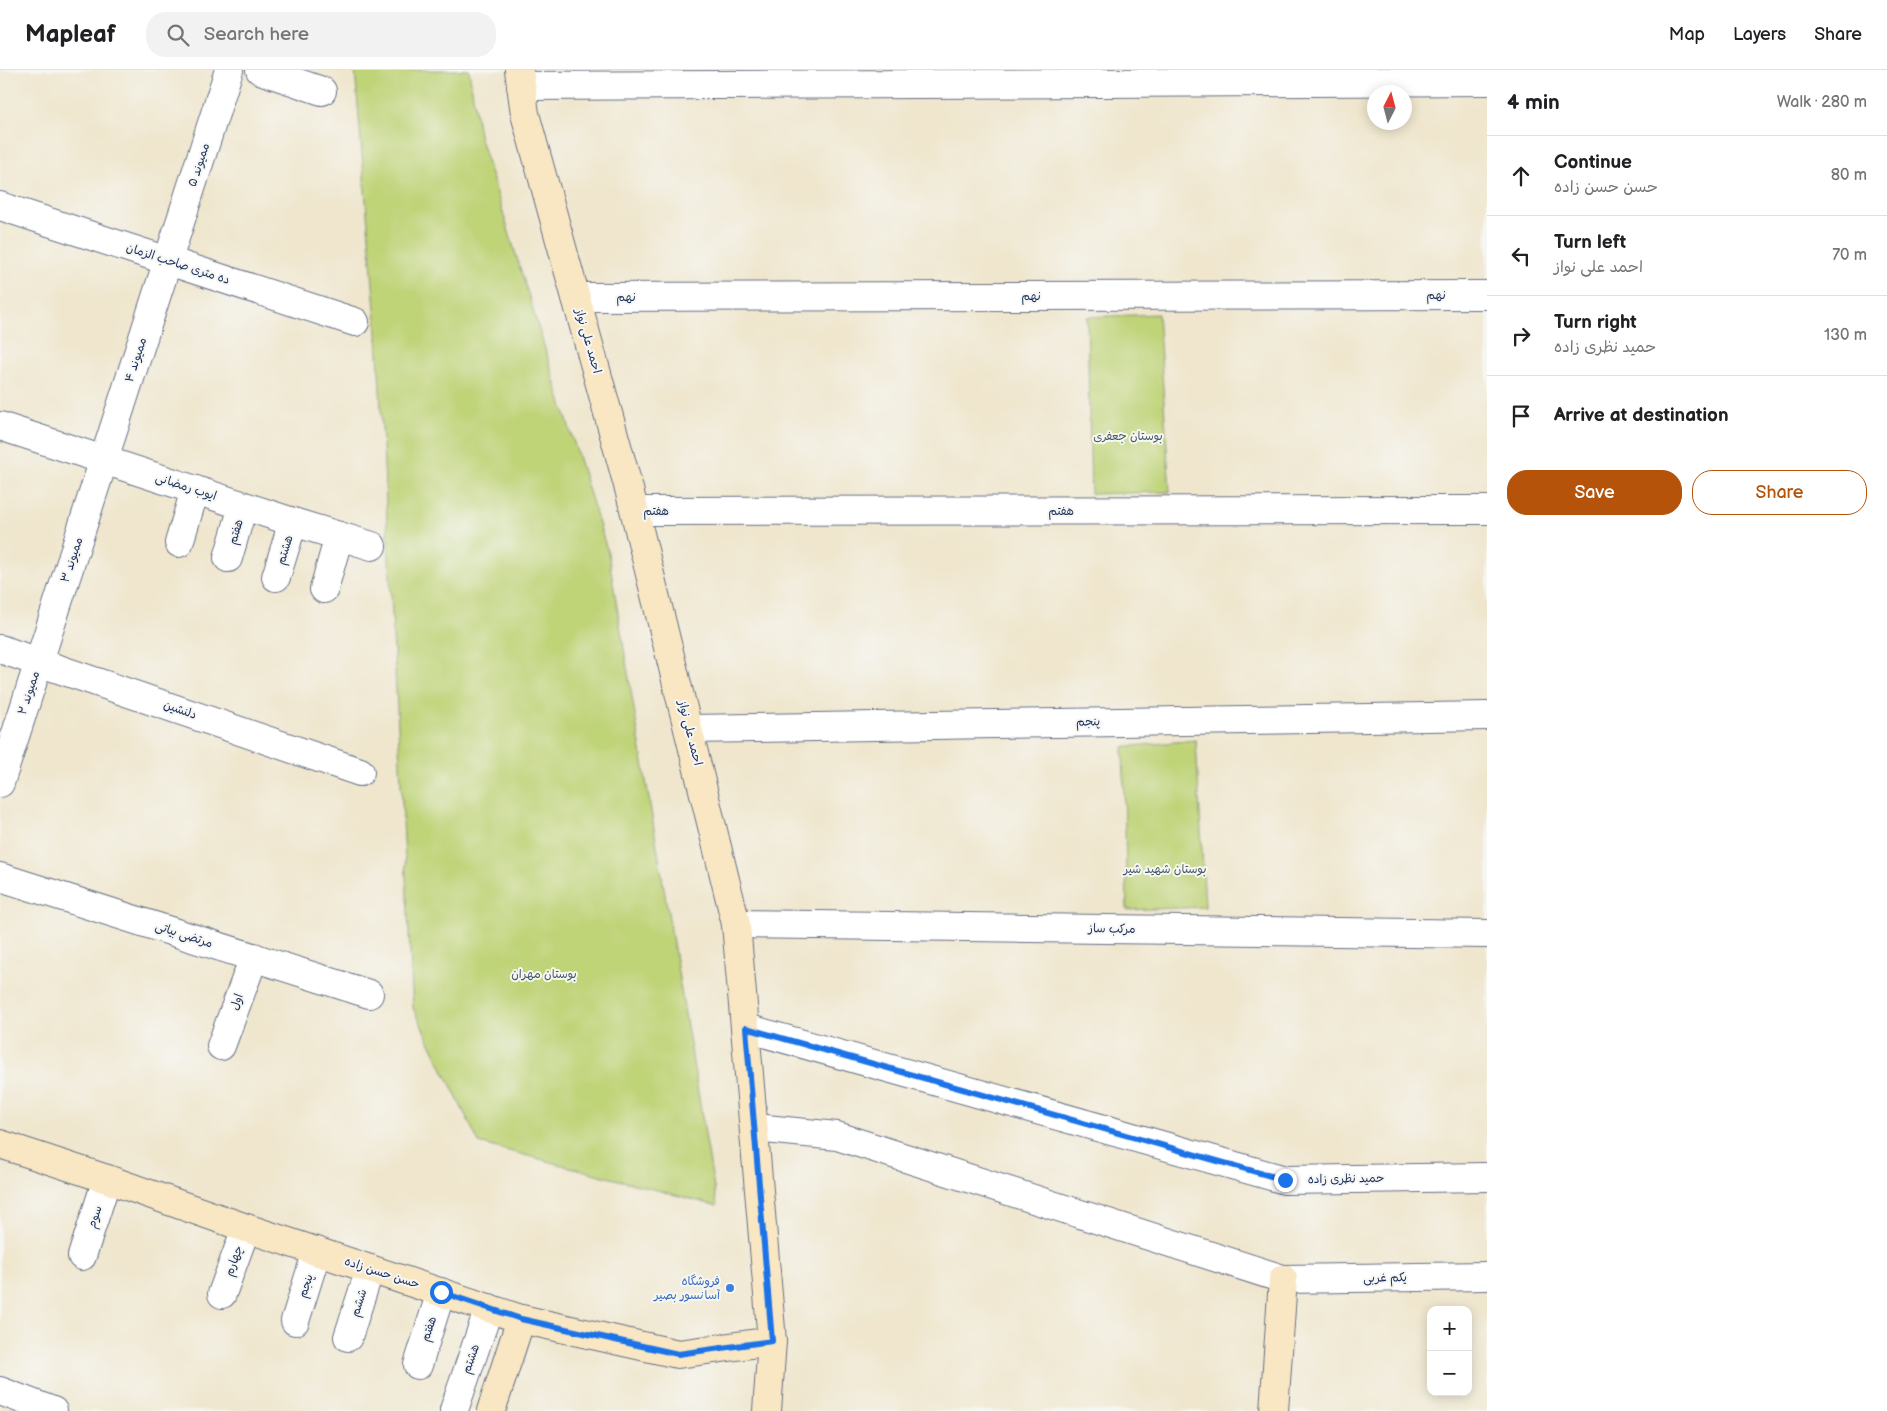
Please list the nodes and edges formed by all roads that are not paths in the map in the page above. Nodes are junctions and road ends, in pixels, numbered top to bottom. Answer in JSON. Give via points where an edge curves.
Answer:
{"nodes":[{"id":1,"x":229,"y":70,"type":"edge"},
{"id":2,"x":260,"y":70,"type":"edge"},
{"id":3,"x":520,"y":78,"type":"edge"},
{"id":4,"x":1487,"y":80,"type":"edge"},
{"id":5,"x":322,"y":90,"type":"dead end"},
{"id":6,"x":0,"y":206,"type":"edge"},
{"id":7,"x":168,"y":260,"type":"junction"},
{"id":8,"x":1487,"y":295,"type":"edge"},
{"id":9,"x":576,"y":297,"type":"junction"},
{"id":10,"x":355,"y":322,"type":"dead end"},
{"id":11,"x":0,"y":426,"type":"edge"},
{"id":12,"x":104,"y":459,"type":"junction"},
{"id":13,"x":195,"y":490,"type":"junction"},
{"id":14,"x":243,"y":506,"type":"junction"},
{"id":15,"x":1487,"y":510,"type":"edge"},
{"id":16,"x":635,"y":511,"type":"junction"},
{"id":17,"x":293,"y":522,"type":"junction"},
{"id":18,"x":339,"y":536,"type":"junction"},
{"id":19,"x":179,"y":543,"type":"dead end"},
{"id":20,"x":372,"y":546,"type":"dead end"},
{"id":21,"x":228,"y":558,"type":"dead end"},
{"id":22,"x":276,"y":577,"type":"dead end"},
{"id":23,"x":324,"y":588,"type":"dead end"},
{"id":24,"x":0,"y":649,"type":"edge"},
{"id":25,"x":39,"y":661,"type":"junction"},
{"id":26,"x":1487,"y":716,"type":"edge"},
{"id":27,"x":689,"y":729,"type":"junction"},
{"id":28,"x":360,"y":772,"type":"dead end"},
{"id":29,"x":0,"y":783,"type":"edge"},
{"id":30,"x":0,"y":877,"type":"edge"},
{"id":31,"x":736,"y":924,"type":"junction"},
{"id":32,"x":1487,"y":934,"type":"edge"},
{"id":33,"x":254,"y":957,"type":"junction"},
{"id":34,"x":368,"y":994,"type":"dead end"},
{"id":35,"x":746,"y":1028,"type":"junction"},
{"id":36,"x":221,"y":1046,"type":"dead end"},
{"id":37,"x":755,"y":1128,"type":"junction"},
{"id":38,"x":0,"y":1144,"type":"edge"},
{"id":39,"x":1487,"y":1177,"type":"edge"},
{"id":40,"x":108,"y":1178,"type":"junction"},
{"id":41,"x":246,"y":1228,"type":"junction"},
{"id":42,"x":317,"y":1251,"type":"junction"},
{"id":43,"x":82,"y":1256,"type":"dead end"},
{"id":44,"x":370,"y":1269,"type":"junction"},
{"id":45,"x":1487,"y":1276,"type":"edge"},
{"id":46,"x":1283,"y":1279,"type":"junction"},
{"id":47,"x":441,"y":1292,"type":"junction"},
{"id":48,"x":222,"y":1294,"type":"dead end"},
{"id":49,"x":489,"y":1308,"type":"junction"},
{"id":50,"x":521,"y":1319,"type":"junction"},
{"id":51,"x":295,"y":1321,"type":"dead end"},
{"id":52,"x":348,"y":1336,"type":"dead end"},
{"id":53,"x":772,"y":1341,"type":"junction"},
{"id":54,"x":418,"y":1365,"type":"dead end"},
{"id":55,"x":0,"y":1391,"type":"edge"},
{"id":56,"x":454,"y":1410,"type":"edge"},
{"id":57,"x":53,"y":1411,"type":"edge"},
{"id":58,"x":491,"y":1411,"type":"edge"},
{"id":59,"x":767,"y":1411,"type":"edge"},
{"id":60,"x":1274,"y":1411,"type":"edge"}],
"edges":[{"from":1,"to":7,"type":"street","name":"ممیوند ۵"},
{"from":2,"to":5,"type":"street"},
{"from":3,"to":4,"type":"street"},
{"from":3,"to":9,"type":"main road","name":"احمد علی نواز","via":[[525,114]]},
{"from":6,"to":7,"type":"street","name":"ده متری صاحب الزمان"},
{"from":7,"to":10,"type":"street","name":"ده متری صاحب الزمان"},
{"from":7,"to":12,"type":"street","name":"ممیوند ۴"},
{"from":8,"to":9,"type":"street","name":"نهم"},
{"from":9,"to":16,"type":"main road","name":"احمد علی نواز"},
{"from":11,"to":12,"type":"street","name":"ایوب رمضانی"},
{"from":12,"to":13,"type":"street","name":"ایوب رمضانی"},
{"from":12,"to":25,"type":"street","name":"ممیوند ۳"},
{"from":13,"to":14,"type":"street","name":"ایوب رمضانی"},
{"from":13,"to":19,"type":"street"},
{"from":14,"to":17,"type":"street","name":"ایوب رمضانی"},
{"from":14,"to":21,"type":"street","name":"هفتم"},
{"from":15,"to":16,"type":"street","name":"هفتم"},
{"from":16,"to":27,"type":"main road","name":"احمد علی نواز"},
{"from":17,"to":18,"type":"street","name":"ایوب رمضانی"},
{"from":17,"to":22,"type":"street","name":"هشتم"},
{"from":18,"to":20,"type":"street","name":"ایوب رمضانی"},
{"from":18,"to":23,"type":"street"},
{"from":24,"to":25,"type":"street","name":"دلنشین"},
{"from":25,"to":28,"type":"street","name":"دلنشین"},
{"from":25,"to":29,"type":"street","name":"ممیوند ۲"},
{"from":26,"to":27,"type":"street","name":"پنجم"},
{"from":27,"to":31,"type":"main road","name":"احمد علی نواز"},
{"from":30,"to":33,"type":"street","name":"مرتضی بیاتی"},
{"from":31,"to":32,"type":"street","name":"مرکب ساز"},
{"from":31,"to":35,"type":"main road","name":"احمد علی نواز"},
{"from":33,"to":34,"type":"street","name":"مرتضی بیاتی"},
{"from":33,"to":36,"type":"street","name":"اول"},
{"from":35,"to":37,"type":"main road","name":"احمد علی نواز"},
{"from":35,"to":39,"type":"street","name":"حمید نظری زاده","via":[[1285,1180]]},
{"from":37,"to":46,"type":"street","name":"یکم غربی","via":[[837,1136]]},
{"from":37,"to":53,"type":"main road","name":"احمد علی نواز"},
{"from":38,"to":40,"type":"main road","name":"حسن حسن زاده"},
{"from":40,"to":41,"type":"main road","name":"حسن حسن زاده"},
{"from":40,"to":43,"type":"street","name":"سوم"},
{"from":41,"to":42,"type":"main road","name":"حسن حسن زاده"},
{"from":41,"to":48,"type":"street","name":"چهارم"},
{"from":42,"to":44,"type":"main road","name":"حسن حسن زاده"},
{"from":42,"to":51,"type":"street","name":"پنجم"},
{"from":44,"to":47,"type":"main road","name":"حسن حسن زاده"},
{"from":44,"to":52,"type":"street","name":"ششم"},
{"from":45,"to":46,"type":"street","name":"یکم غربی"},
{"from":46,"to":60,"type":"main road"},
{"from":47,"to":49,"type":"main road","name":"حسن حسن زاده"},
{"from":47,"to":54,"type":"street","name":"هفتم"},
{"from":49,"to":50,"type":"main road","name":"حسن حسن زاده"},
{"from":49,"to":56,"type":"street","name":"هشتم"},
{"from":50,"to":53,"type":"main road","name":"حسن حسن زاده","via":[[678,1354]]},
{"from":50,"to":58,"type":"main road"},
{"from":53,"to":59,"type":"main road","name":"احمد علی نواز"},
{"from":55,"to":57,"type":"street"}]}
